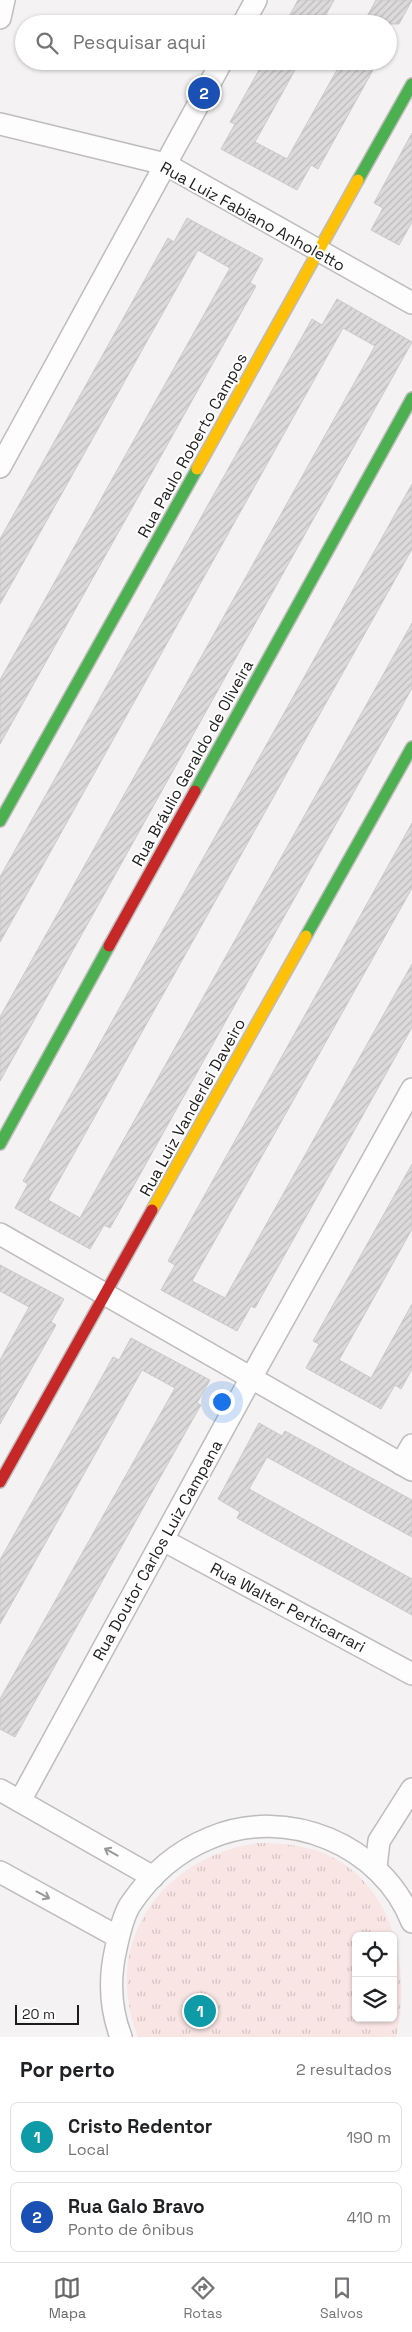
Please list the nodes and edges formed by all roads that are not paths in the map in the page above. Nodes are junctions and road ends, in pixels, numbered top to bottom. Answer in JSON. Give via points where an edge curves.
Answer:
{"nodes":[{"id":1,"x":4,"y":0,"type":"edge"},
{"id":2,"x":256,"y":0,"type":"edge"},
{"id":3,"x":248,"y":15,"type":"edge"},
{"id":4,"x":0,"y":18,"type":"edge"},
{"id":5,"x":217,"y":70,"type":"edge"},
{"id":6,"x":412,"y":84,"type":"edge"},
{"id":7,"x":0,"y":124,"type":"edge"},
{"id":8,"x":165,"y":164,"type":"junction"},
{"id":9,"x":318,"y":251,"type":"junction"},
{"id":10,"x":412,"y":304,"type":"edge"},
{"id":11,"x":412,"y":398,"type":"edge"},
{"id":12,"x":0,"y":467,"type":"edge"},
{"id":13,"x":412,"y":747,"type":"edge"},
{"id":14,"x":0,"y":821,"type":"edge"},
{"id":15,"x":412,"y":1089,"type":"edge"},
{"id":16,"x":0,"y":1144,"type":"edge"},
{"id":17,"x":0,"y":1234,"type":"edge"},
{"id":18,"x":105,"y":1294,"type":"junction"},
{"id":19,"x":251,"y":1378,"type":"junction"},
{"id":20,"x":412,"y":1445,"type":"edge"},
{"id":21,"x":407,"y":1467,"type":"edge"},
{"id":22,"x":0,"y":1482,"type":"edge"},
{"id":23,"x":163,"y":1540,"type":"junction"},
{"id":24,"x":412,"y":1674,"type":"edge"},
{"id":25,"x":412,"y":1788,"type":"edge"},
{"id":26,"x":0,"y":1790,"type":"edge"},
{"id":27,"x":20,"y":1801,"type":"junction"},
{"id":28,"x":379,"y":1841,"type":"junction"},
{"id":29,"x":357,"y":1854,"type":"junction"},
{"id":30,"x":376,"y":1867,"type":"junction"},
{"id":31,"x":0,"y":1872,"type":"edge"},
{"id":32,"x":153,"y":1877,"type":"junction"},
{"id":33,"x":412,"y":1922,"type":"edge"},
{"id":34,"x":118,"y":1937,"type":"junction"},
{"id":35,"x":121,"y":2037,"type":"edge"}],
"edges":[{"from":1,"to":4,"type":"street"},
{"from":2,"to":3,"type":"street"},
{"from":5,"to":8,"type":"street"},
{"from":6,"to":9,"type":"street","name":"Rua Paulo Roberto Campos"},
{"from":7,"to":8,"type":"street","name":"Rua Luiz Fabiano Anholetto"},
{"from":8,"to":9,"type":"street","name":"Rua Luiz Fabiano Anholetto"},
{"from":8,"to":12,"type":"street"},
{"from":9,"to":10,"type":"street","name":"Rua Luiz Fabiano Anholetto"},
{"from":9,"to":14,"type":"street","name":"Rua Paulo Roberto Campos"},
{"from":11,"to":16,"type":"street","name":"Rua Bráulio Geraldo de Oliveira"},
{"from":13,"to":18,"type":"street","name":"Rua Luiz Vanderlei Daveiro"},
{"from":15,"to":19,"type":"street","name":"Rua Doutor Carlos Luiz Campana"},
{"from":17,"to":18,"type":"street"},
{"from":18,"to":19,"type":"street"},
{"from":18,"to":22,"type":"street","name":"Rua Luiz Vanderlei Daveiro"},
{"from":19,"to":21,"type":"street"},
{"from":19,"to":23,"type":"street","name":"Rua Doutor Carlos Luiz Campana"},
{"from":20,"to":21,"type":"street"},
{"from":23,"to":24,"type":"street","name":"Rua Walter Perticarrari"},
{"from":23,"to":27,"type":"street","name":"Rua Doutor Carlos Luiz Campana"},
{"from":25,"to":28,"type":"street"},
{"from":26,"to":27,"type":"street"},
{"from":32,"to":27,"type":"street","one_way":true},
{"from":28,"to":29,"type":"street"},
{"from":28,"to":30,"type":"street"},
{"from":29,"to":30,"type":"street"},
{"from":29,"to":32,"type":"street","via":[[328,1838],[305,1831],[258,1826],[234,1830],[190,1847]]},
{"from":30,"to":33,"type":"street","via":[[400,1898]]},
{"from":31,"to":34,"type":"street","one_way":true},
{"from":32,"to":34,"type":"street","via":[[129,1906]]},
{"from":34,"to":35,"type":"street","via":[[111,1983]]}]}
